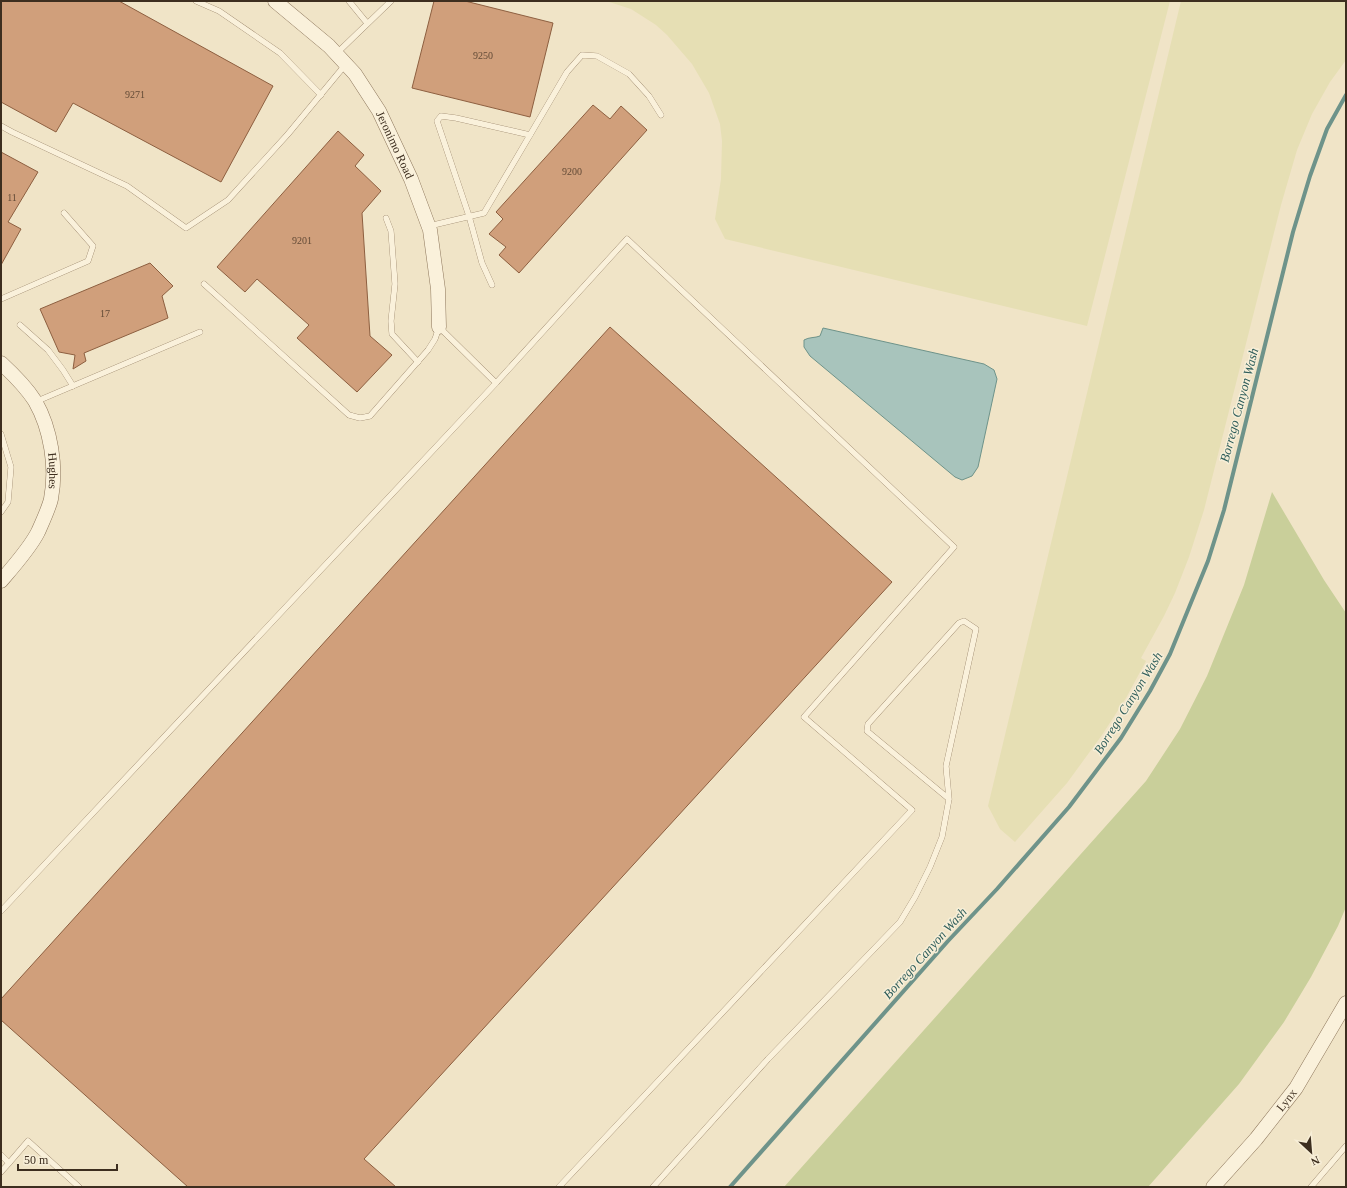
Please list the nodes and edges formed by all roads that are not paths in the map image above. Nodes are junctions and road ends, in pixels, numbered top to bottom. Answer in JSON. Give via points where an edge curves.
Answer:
{"nodes":[{"id":1,"x":196,"y":1,"type":"edge"},
{"id":2,"x":275,"y":1,"type":"edge"},
{"id":3,"x":349,"y":1,"type":"edge"},
{"id":4,"x":391,"y":1,"type":"edge"},
{"id":5,"x":368,"y":23,"type":"junction"},
{"id":6,"x":336,"y":54,"type":"junction"},
{"id":7,"x":346,"y":64,"type":"junction"},
{"id":8,"x":321,"y":95,"type":"junction"},
{"id":9,"x":661,"y":115,"type":"dead end"},
{"id":10,"x":1,"y":126,"type":"edge"},
{"id":11,"x":530,"y":135,"type":"junction"},
{"id":12,"x":64,"y":213,"type":"dead end"},
{"id":13,"x":470,"y":217,"type":"junction"},
{"id":14,"x":386,"y":218,"type":"dead end"},
{"id":15,"x":429,"y":226,"type":"junction"},
{"id":16,"x":204,"y":284,"type":"dead end"},
{"id":17,"x":492,"y":285,"type":"dead end"},
{"id":18,"x":1,"y":299,"type":"edge"},
{"id":19,"x":20,"y":325,"type":"dead end"},
{"id":20,"x":439,"y":327,"type":"junction"},
{"id":21,"x":200,"y":332,"type":"dead end"},
{"id":22,"x":418,"y":362,"type":"junction"},
{"id":23,"x":1,"y":363,"type":"edge"},
{"id":24,"x":496,"y":383,"type":"junction"},
{"id":25,"x":73,"y":386,"type":"junction"},
{"id":26,"x":35,"y":402,"type":"junction"},
{"id":27,"x":1,"y":434,"type":"edge"},
{"id":28,"x":1,"y":512,"type":"edge"},
{"id":29,"x":1,"y":581,"type":"edge"},
{"id":30,"x":949,"y":799,"type":"junction"},
{"id":31,"x":1,"y":911,"type":"edge"},
{"id":32,"x":1346,"y":1002,"type":"edge"},
{"id":33,"x":1346,"y":1146,"type":"edge"},
{"id":34,"x":1,"y":1155,"type":"edge"},
{"id":35,"x":9,"y":1163,"type":"junction"},
{"id":36,"x":1,"y":1172,"type":"edge"},
{"id":37,"x":79,"y":1187,"type":"edge"},
{"id":38,"x":559,"y":1187,"type":"edge"},
{"id":39,"x":653,"y":1187,"type":"edge"},
{"id":40,"x":1213,"y":1187,"type":"edge"},
{"id":41,"x":1311,"y":1187,"type":"edge"}],
"edges":[{"from":1,"to":8,"type":"lane","via":[[219,11],[280,53]]},
{"from":2,"to":6,"type":"street","name":"Jeronimo Road"},
{"from":3,"to":5,"type":"lane"},
{"from":4,"to":5,"type":"lane"},
{"from":5,"to":6,"type":"lane"},
{"from":6,"to":7,"type":"street","name":"Jeronimo Road"},
{"from":7,"to":8,"type":"lane"},
{"from":7,"to":15,"type":"street","name":"Jeronimo Road","via":[[379,111],[411,179]]},
{"from":8,"to":10,"type":"lane","via":[[228,200],[186,228],[127,186]]},
{"from":9,"to":11,"type":"lane","via":[[650,96],[629,74],[597,56],[582,55],[566,72]]},
{"from":11,"to":13,"type":"lane","via":[[484,213]]},
{"from":11,"to":13,"type":"lane","via":[[441,116],[438,121]]},
{"from":12,"to":18,"type":"lane","via":[[93,246],[88,260]]},
{"from":13,"to":15,"type":"lane"},
{"from":13,"to":17,"type":"lane","via":[[482,263]]},
{"from":14,"to":22,"type":"lane","via":[[391,231],[395,284],[392,334]]},
{"from":15,"to":20,"type":"street","name":"Jeronimo Road","via":[[438,289]]},
{"from":16,"to":22,"type":"lane","via":[[349,414],[360,418],[370,416]]},
{"from":19,"to":25,"type":"lane","via":[[48,350]]},
{"from":20,"to":22,"type":"lane","via":[[435,339]]},
{"from":20,"to":24,"type":"lane"},
{"from":21,"to":25,"type":"lane"},
{"from":23,"to":26,"type":"street","name":"Hughes","via":[[18,379]]},
{"from":24,"to":31,"type":"lane"},
{"from":24,"to":38,"type":"lane","via":[[628,239],[954,548],[804,717],[912,810]]},
{"from":25,"to":26,"type":"lane"},
{"from":26,"to":29,"type":"street","name":"Hughes","via":[[49,433],[54,468],[51,500],[37,534]]},
{"from":27,"to":28,"type":"lane","via":[[11,467],[8,502]]},
{"from":30,"to":30,"type":"lane","via":[[946,766],[976,629],[964,621],[959,623],[868,724],[868,731]]},
{"from":30,"to":39,"type":"lane","via":[[942,837],[930,867],[900,922],[768,1059]]},
{"from":32,"to":40,"type":"street","name":"Lynx","via":[[1296,1088],[1256,1139]]},
{"from":33,"to":41,"type":"lane"},
{"from":34,"to":35,"type":"lane"},
{"from":35,"to":36,"type":"lane"},
{"from":35,"to":37,"type":"lane","via":[[28,1141]]}]}
